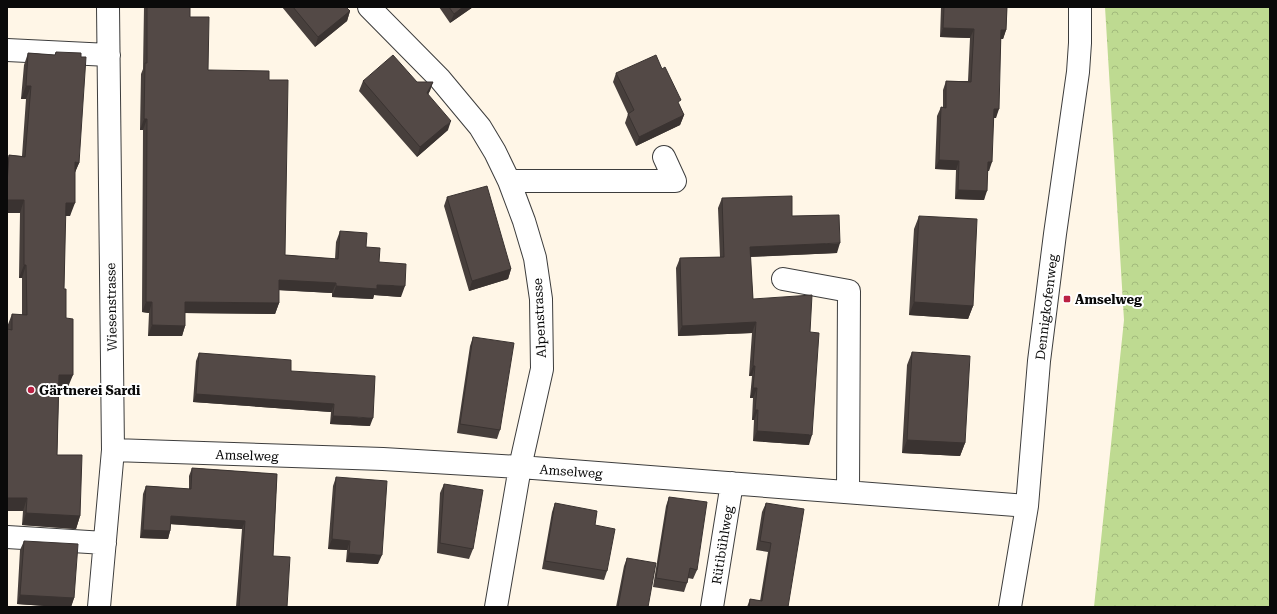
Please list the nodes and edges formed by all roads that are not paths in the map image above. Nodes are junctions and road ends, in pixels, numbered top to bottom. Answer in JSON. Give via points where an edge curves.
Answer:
{"nodes":[{"id":1,"x":108,"y":7,"type":"edge"},
{"id":2,"x":369,"y":7,"type":"edge"},
{"id":3,"x":1080,"y":7,"type":"edge"},
{"id":4,"x":7,"y":50,"type":"edge"},
{"id":5,"x":109,"y":55,"type":"junction"},
{"id":6,"x":664,"y":157,"type":"dead end"},
{"id":7,"x":509,"y":181,"type":"junction"},
{"id":8,"x":783,"y":278,"type":"dead end"},
{"id":9,"x":113,"y":450,"type":"junction"},
{"id":10,"x":520,"y":467,"type":"junction"},
{"id":11,"x":732,"y":483,"type":"junction"},
{"id":12,"x":848,"y":492,"type":"junction"},
{"id":13,"x":1027,"y":506,"type":"junction"},
{"id":14,"x":7,"y":537,"type":"edge"},
{"id":15,"x":105,"y":543,"type":"junction"},
{"id":16,"x":99,"y":607,"type":"edge"},
{"id":17,"x":496,"y":607,"type":"edge"},
{"id":18,"x":712,"y":607,"type":"edge"},
{"id":19,"x":1010,"y":607,"type":"edge"}],
"edges":[{"from":1,"to":5,"type":"street","name":"Wiesenstrasse"},
{"from":2,"to":7,"type":"street","name":"Alpenstrasse","via":[[440,79],[480,126]]},
{"from":3,"to":13,"type":"street","name":"Dennigkofenweg","via":[[1078,72],[1039,361]]},
{"from":4,"to":5,"type":"street"},
{"from":5,"to":9,"type":"street","name":"Wiesenstrasse"},
{"from":6,"to":7,"type":"street","via":[[675,181]]},
{"from":7,"to":10,"type":"street","name":"Alpenstrasse","via":[[535,258],[541,299],[542,369]]},
{"from":8,"to":12,"type":"street","via":[[849,291]]},
{"from":9,"to":10,"type":"street","name":"Amselweg","via":[[383,459]]},
{"from":9,"to":15,"type":"street","name":"Wiesenstrasse"},
{"from":10,"to":11,"type":"street","name":"Amselweg"},
{"from":10,"to":17,"type":"street","name":"Alpenstrasse"},
{"from":11,"to":12,"type":"street","name":"Amselweg"},
{"from":11,"to":18,"type":"street","name":"Rütibühlweg"},
{"from":12,"to":13,"type":"street","name":"Amselweg"},
{"from":13,"to":19,"type":"street","name":"Dennigkofenweg"},
{"from":14,"to":15,"type":"street"},
{"from":15,"to":16,"type":"street","name":"Wiesenstrasse"}]}
